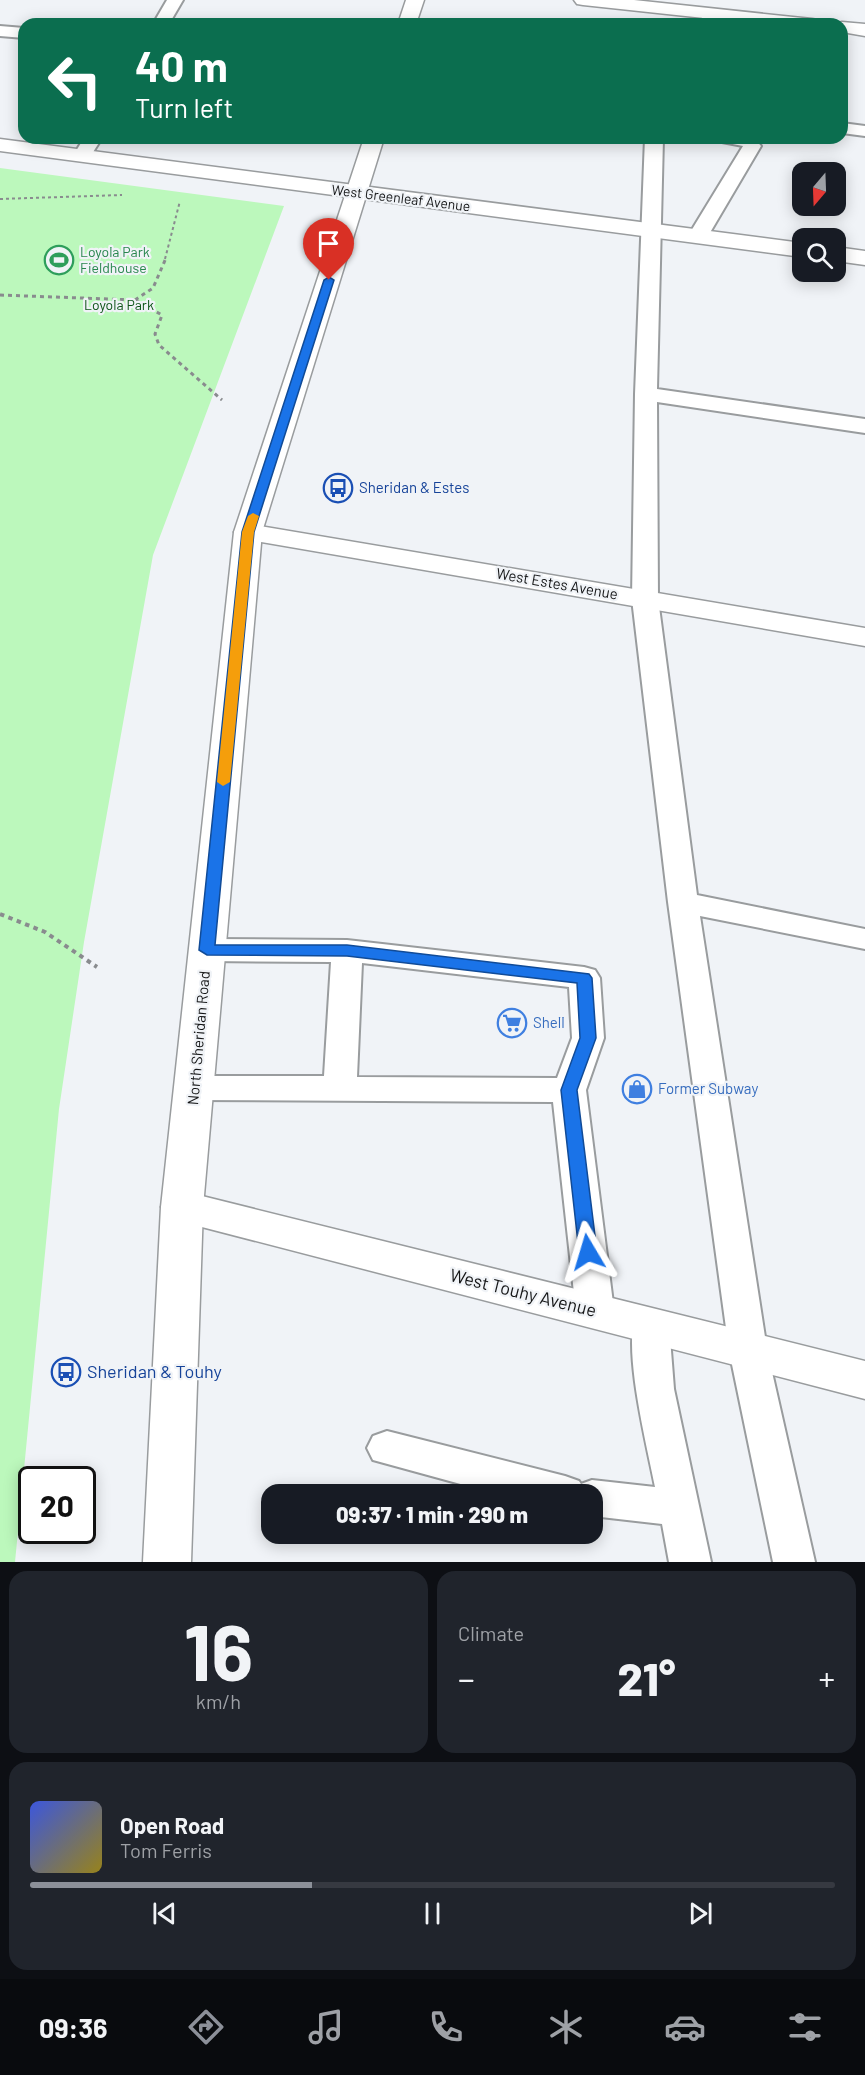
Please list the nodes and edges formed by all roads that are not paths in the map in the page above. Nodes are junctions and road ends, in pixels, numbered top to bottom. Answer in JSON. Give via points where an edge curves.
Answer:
{"nodes":[{"id":1,"x":175,"y":0,"type":"edge"},
{"id":2,"x":415,"y":0,"type":"edge"},
{"id":3,"x":583,"y":0,"type":"edge"},
{"id":4,"x":655,"y":4,"type":"edge"},
{"id":5,"x":164,"y":18,"type":"edge"},
{"id":6,"x":409,"y":18,"type":"edge"},
{"id":7,"x":705,"y":18,"type":"edge"},
{"id":8,"x":848,"y":28,"type":"edge"},
{"id":9,"x":865,"y":30,"type":"edge"},
{"id":10,"x":0,"y":31,"type":"edge"},
{"id":11,"x":18,"y":32,"type":"edge"},
{"id":12,"x":848,"y":129,"type":"edge"},
{"id":13,"x":865,"y":131,"type":"edge"},
{"id":14,"x":372,"y":144,"type":"edge"},
{"id":15,"x":654,"y":144,"type":"edge"},
{"id":16,"x":750,"y":144,"type":"edge"},
{"id":17,"x":0,"y":145,"type":"edge"},
{"id":18,"x":88,"y":147,"type":"edge"},
{"id":19,"x":357,"y":192,"type":"junction"},
{"id":20,"x":650,"y":230,"type":"junction"},
{"id":21,"x":698,"y":236,"type":"junction"},
{"id":22,"x":792,"y":249,"type":"edge"},
{"id":23,"x":846,"y":255,"type":"edge"},
{"id":24,"x":865,"y":258,"type":"edge"},
{"id":25,"x":646,"y":394,"type":"junction"},
{"id":26,"x":865,"y":426,"type":"edge"},
{"id":27,"x":248,"y":532,"type":"junction"},
{"id":28,"x":645,"y":599,"type":"junction"},
{"id":29,"x":865,"y":637,"type":"edge"},
{"id":30,"x":683,"y":902,"type":"junction"},
{"id":31,"x":865,"y":939,"type":"edge"},
{"id":32,"x":207,"y":950,"type":"junction"},
{"id":33,"x":347,"y":951,"type":"junction"},
{"id":34,"x":194,"y":1088,"type":"junction"},
{"id":35,"x":340,"y":1089,"type":"junction"},
{"id":36,"x":569,"y":1090,"type":"junction"},
{"id":37,"x":182,"y":1207,"type":"junction"},
{"id":38,"x":595,"y":1311,"type":"junction"},
{"id":39,"x":650,"y":1325,"type":"junction"},
{"id":40,"x":748,"y":1350,"type":"junction"},
{"id":41,"x":865,"y":1380,"type":"edge"},
{"id":42,"x":387,"y":1448,"type":"dead end"},
{"id":43,"x":526,"y":1484,"type":"edge"},
{"id":44,"x":603,"y":1499,"type":"edge"},
{"id":45,"x":680,"y":1508,"type":"junction"},
{"id":46,"x":168,"y":1562,"type":"edge"},
{"id":47,"x":690,"y":1562,"type":"edge"},
{"id":48,"x":794,"y":1562,"type":"edge"}],
"edges":[{"from":1,"to":5,"type":"lane"},
{"from":2,"to":6,"type":"street"},
{"from":3,"to":4,"type":"street"},
{"from":4,"to":7,"type":"street"},
{"from":8,"to":9,"type":"street"},
{"from":10,"to":11,"type":"lane"},
{"from":12,"to":13,"type":"lane"},
{"from":14,"to":19,"type":"street","name":"North Sheridan Road"},
{"from":15,"to":20,"type":"lane"},
{"from":16,"to":21,"type":"lane"},
{"from":17,"to":18,"type":"street","name":"West Greenleaf Avenue"},
{"from":18,"to":19,"type":"street","name":"West Greenleaf Avenue"},
{"from":19,"to":20,"type":"street","name":"West Greenleaf Avenue"},
{"from":19,"to":27,"type":"street","name":"North Sheridan Road"},
{"from":20,"to":21,"type":"street","name":"West Greenleaf Avenue"},
{"from":20,"to":25,"type":"lane"},
{"from":21,"to":22,"type":"street","name":"West Greenleaf Avenue"},
{"from":23,"to":24,"type":"street"},
{"from":25,"to":26,"type":"lane"},
{"from":25,"to":28,"type":"lane"},
{"from":27,"to":28,"type":"street","name":"West Estes Avenue"},
{"from":27,"to":32,"type":"street","name":"North Sheridan Road"},
{"from":28,"to":29,"type":"street","name":"West Estes Avenue"},
{"from":28,"to":30,"type":"lane"},
{"from":30,"to":31,"type":"lane"},
{"from":30,"to":40,"type":"lane"},
{"from":32,"to":33,"type":"lane"},
{"from":32,"to":34,"type":"street","name":"North Sheridan Road"},
{"from":33,"to":35,"type":"lane"},
{"from":33,"to":36,"type":"lane","via":[[584,978],[588,1038]]},
{"from":34,"to":35,"type":"lane"},
{"from":34,"to":37,"type":"street","name":"North Sheridan Road"},
{"from":35,"to":36,"type":"lane"},
{"from":36,"to":38,"type":"lane"},
{"from":37,"to":38,"type":"street","name":"West Touhy Avenue"},
{"from":37,"to":46,"type":"street","name":"North Sheridan Road"},
{"from":38,"to":39,"type":"street","name":"West Touhy Avenue"},
{"from":39,"to":40,"type":"street","name":"West Touhy Avenue"},
{"from":39,"to":45,"type":"lane","via":[[655,1389]]},
{"from":40,"to":41,"type":"street","name":"West Touhy Avenue"},
{"from":40,"to":48,"type":"lane"},
{"from":42,"to":43,"type":"lane"},
{"from":44,"to":45,"type":"lane"},
{"from":45,"to":47,"type":"lane"}]}
